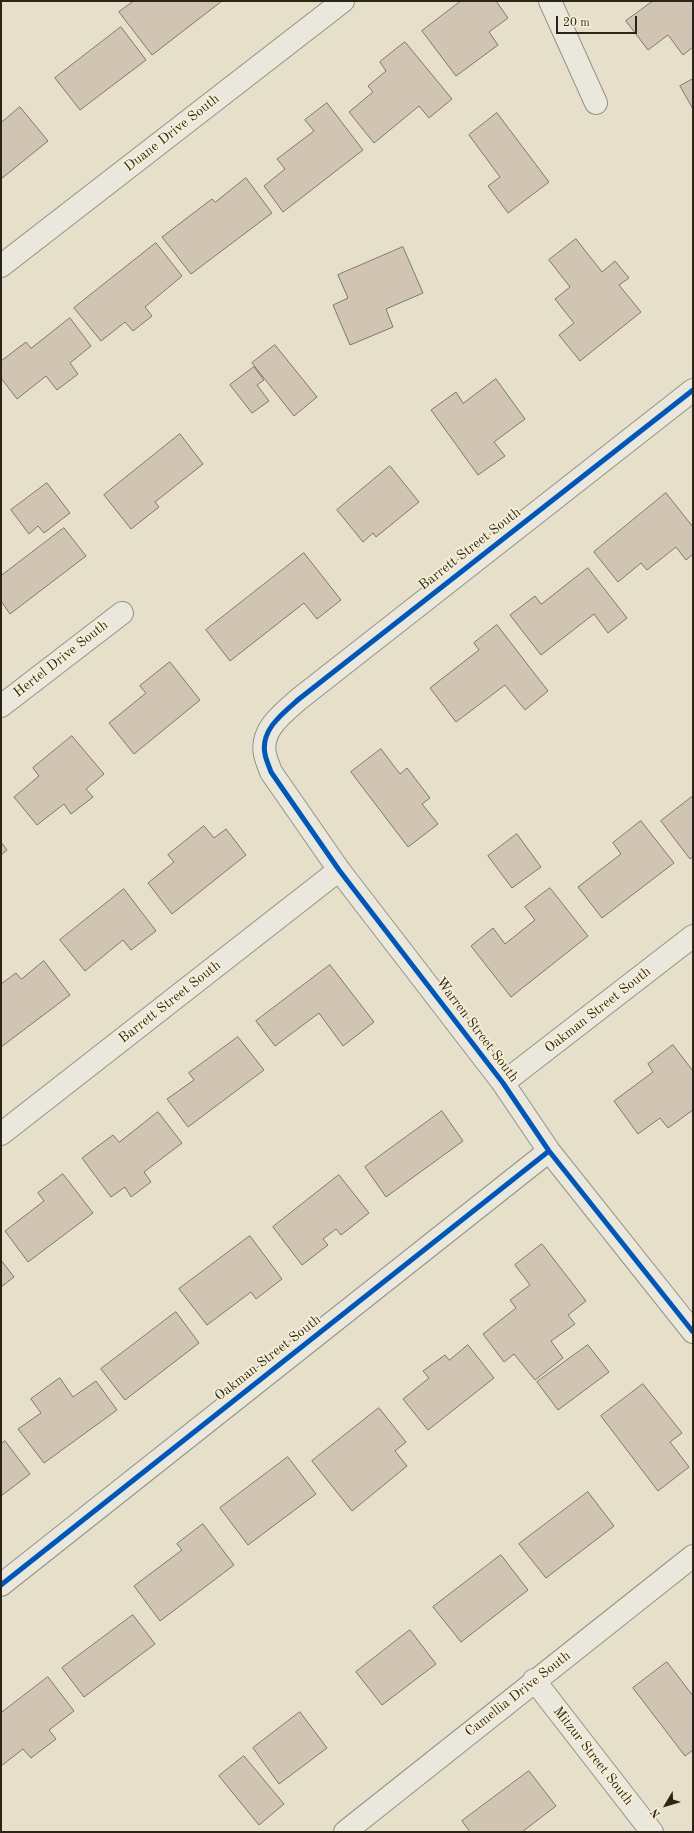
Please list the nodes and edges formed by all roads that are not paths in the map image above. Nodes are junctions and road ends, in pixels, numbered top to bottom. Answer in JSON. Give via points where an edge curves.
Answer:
{"nodes":[{"id":1,"x":343,"y":1,"type":"edge"},
{"id":2,"x":550,"y":1,"type":"edge"},
{"id":3,"x":596,"y":103,"type":"dead end"},
{"id":4,"x":1,"y":266,"type":"edge"},
{"id":5,"x":693,"y":390,"type":"edge"},
{"id":6,"x":122,"y":613,"type":"dead end"},
{"id":7,"x":1,"y":706,"type":"edge"},
{"id":8,"x":267,"y":732,"type":"joint"},
{"id":9,"x":340,"y":870,"type":"junction"},
{"id":10,"x":693,"y":936,"type":"edge"},
{"id":11,"x":503,"y":1083,"type":"junction"},
{"id":12,"x":1,"y":1134,"type":"edge"},
{"id":13,"x":549,"y":1151,"type":"junction"},
{"id":14,"x":693,"y":1332,"type":"edge"},
{"id":15,"x":693,"y":1556,"type":"edge"},
{"id":16,"x":1,"y":1585,"type":"edge"},
{"id":17,"x":534,"y":1680,"type":"junction"},
{"id":18,"x":345,"y":1832,"type":"edge"},
{"id":19,"x":652,"y":1832,"type":"edge"}],
"edges":[{"from":1,"to":4,"type":"street","name":"Duane Drive South"},
{"from":2,"to":3,"type":"street"},
{"from":5,"to":8,"type":"street","name":"Barrett Street South","via":[[299,699],[278,717]]},
{"from":6,"to":7,"type":"street","name":"Hertel Drive South"},
{"from":8,"to":9,"type":"street","name":"Warren Street South","via":[[264,753],[272,772]]},
{"from":9,"to":11,"type":"street","name":"Warren Street South"},
{"from":9,"to":12,"type":"street","name":"Barrett Street South"},
{"from":10,"to":11,"type":"street","name":"Oakman Street South"},
{"from":11,"to":13,"type":"street","name":"Warren Street South"},
{"from":13,"to":14,"type":"street","name":"Warren Street South"},
{"from":13,"to":16,"type":"street","name":"Oakman Street South"},
{"from":15,"to":17,"type":"street","name":"Camellia Drive South"},
{"from":17,"to":18,"type":"street","name":"Camellia Drive South"},
{"from":17,"to":19,"type":"street","name":"Mitzur Street South"}]}
